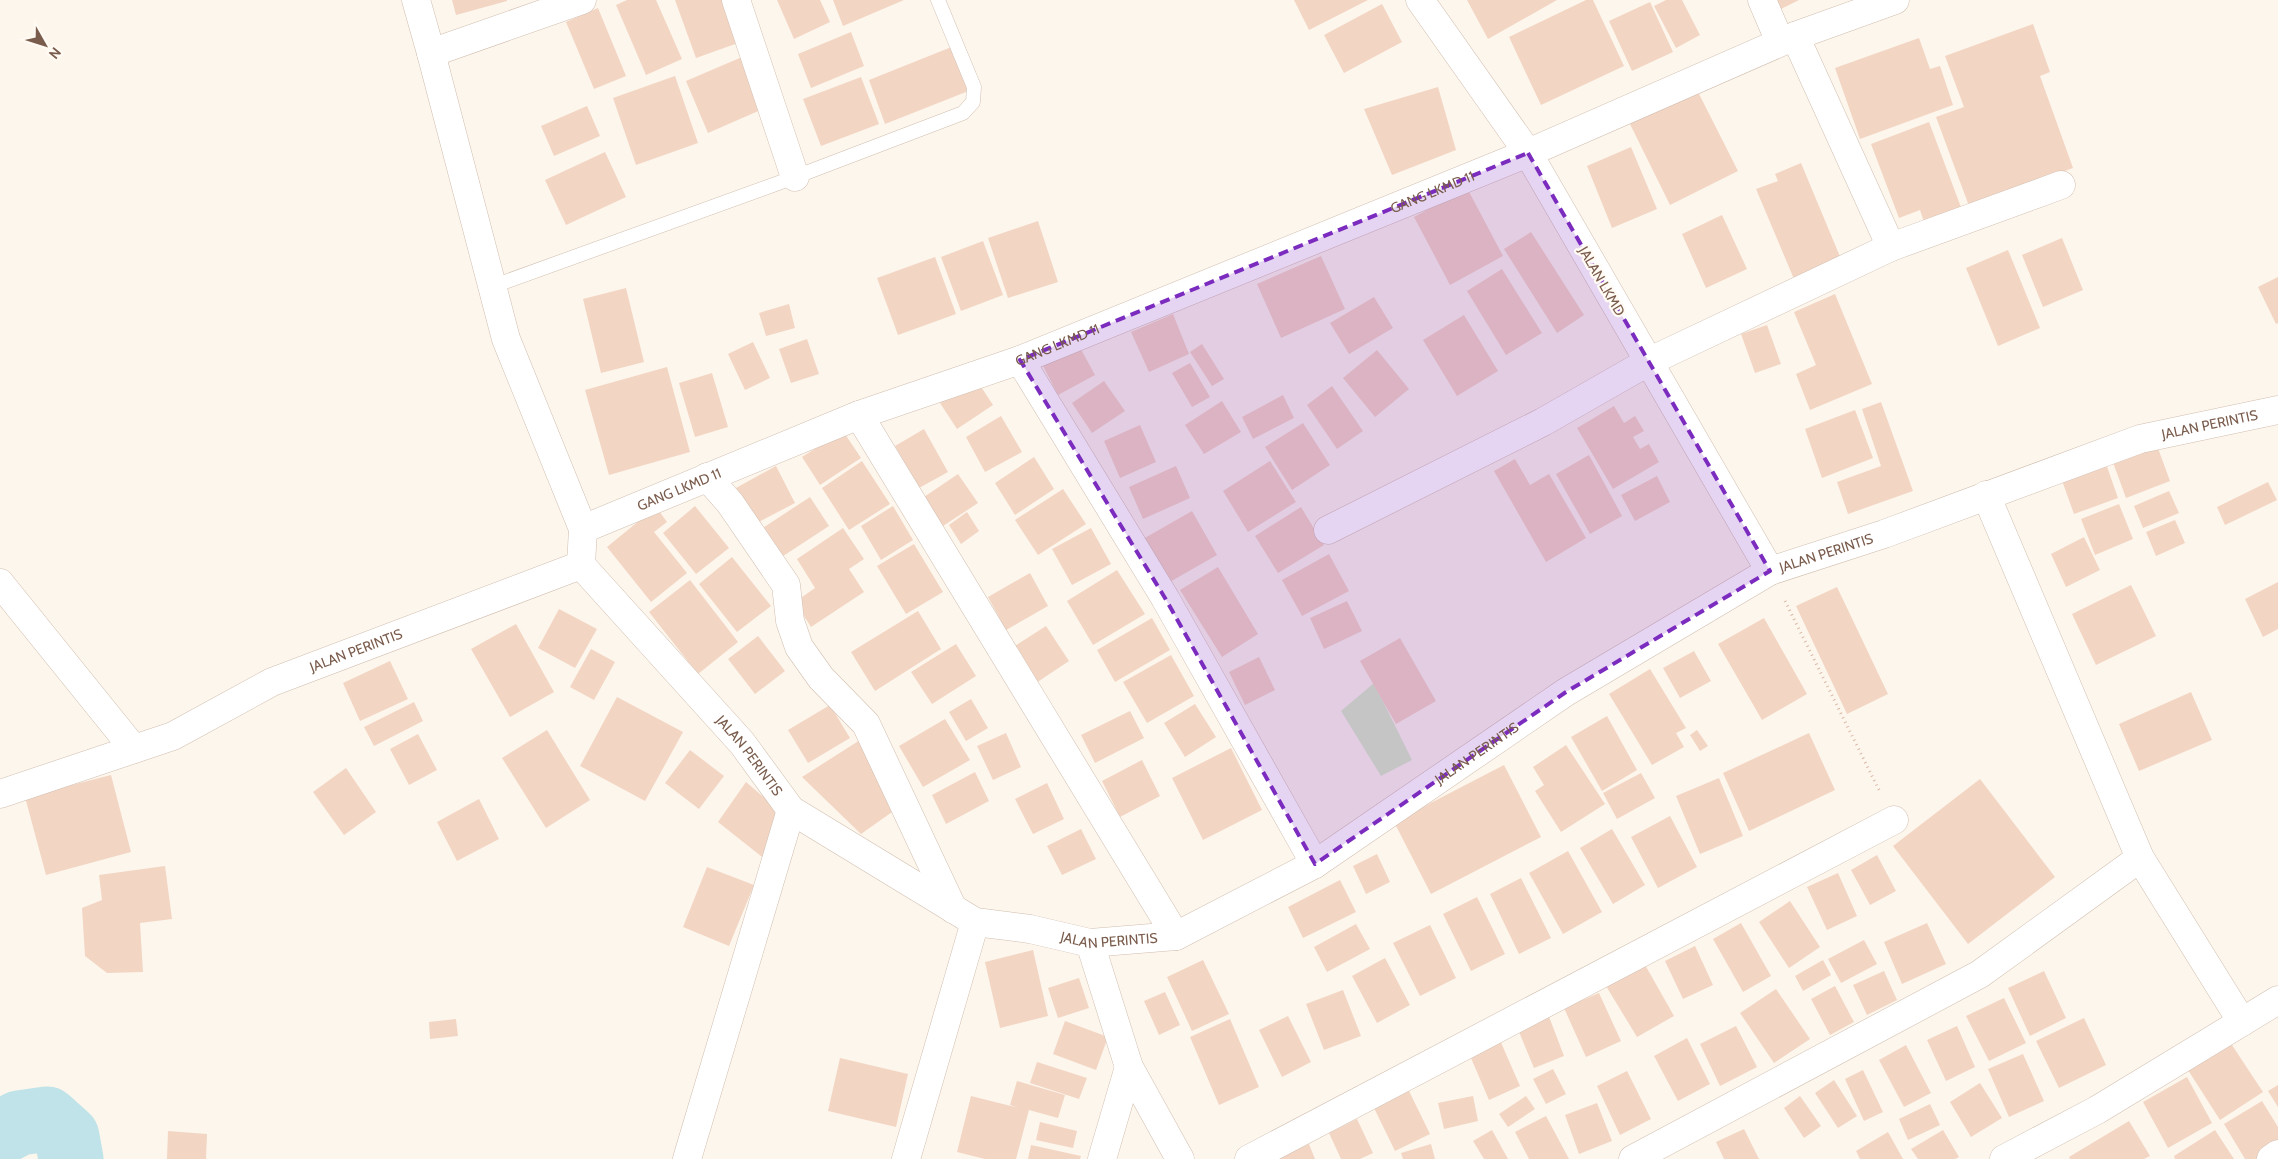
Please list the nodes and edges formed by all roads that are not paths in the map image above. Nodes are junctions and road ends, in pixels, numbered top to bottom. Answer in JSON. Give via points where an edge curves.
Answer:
{"nodes":[{"id":1,"x":416,"y":0,"type":"edge"},
{"id":2,"x":582,"y":0,"type":"edge"},
{"id":3,"x":736,"y":0,"type":"edge"},
{"id":4,"x":938,"y":0,"type":"edge"},
{"id":5,"x":1420,"y":0,"type":"edge"},
{"id":6,"x":1762,"y":0,"type":"edge"},
{"id":7,"x":1895,"y":0,"type":"edge"},
{"id":8,"x":1788,"y":39,"type":"junction"},
{"id":9,"x":431,"y":52,"type":"junction"},
{"id":10,"x":1528,"y":153,"type":"junction"},
{"id":11,"x":795,"y":177,"type":"junction"},
{"id":12,"x":2061,"y":185,"type":"dead end"},
{"id":13,"x":1891,"y":247,"type":"junction"},
{"id":14,"x":491,"y":287,"type":"junction"},
{"id":15,"x":1020,"y":360,"type":"junction"},
{"id":16,"x":1648,"y":362,"type":"junction"},
{"id":17,"x":2278,"y":410,"type":"edge"},
{"id":18,"x":859,"y":415,"type":"junction"},
{"id":19,"x":707,"y":477,"type":"junction"},
{"id":20,"x":1986,"y":495,"type":"junction"},
{"id":21,"x":583,"y":529,"type":"junction"},
{"id":22,"x":1328,"y":530,"type":"dead end"},
{"id":23,"x":581,"y":564,"type":"junction"},
{"id":24,"x":1770,"y":571,"type":"junction"},
{"id":25,"x":0,"y":583,"type":"edge"},
{"id":26,"x":134,"y":749,"type":"junction"},
{"id":27,"x":0,"y":794,"type":"edge"},
{"id":28,"x":792,"y":810,"type":"junction"},
{"id":29,"x":1894,"y":820,"type":"road end"},
{"id":30,"x":2140,"y":858,"type":"junction"},
{"id":31,"x":1315,"y":864,"type":"junction"},
{"id":32,"x":964,"y":915,"type":"junction"},
{"id":33,"x":1176,"y":936,"type":"junction"},
{"id":34,"x":1090,"y":943,"type":"junction"},
{"id":35,"x":2278,"y":1000,"type":"edge"},
{"id":36,"x":2242,"y":1022,"type":"junction"},
{"id":37,"x":1129,"y":1067,"type":"junction"},
{"id":38,"x":2278,"y":1154,"type":"edge"},
{"id":39,"x":687,"y":1159,"type":"edge"},
{"id":40,"x":906,"y":1159,"type":"edge"},
{"id":41,"x":1102,"y":1159,"type":"edge"},
{"id":42,"x":1180,"y":1159,"type":"edge"},
{"id":43,"x":1248,"y":1159,"type":"edge"},
{"id":44,"x":1633,"y":1159,"type":"edge"},
{"id":45,"x":2004,"y":1159,"type":"edge"},
{"id":46,"x":2271,"y":1159,"type":"edge"}],
"edges":[{"from":1,"to":9,"type":"street"},
{"from":2,"to":9,"type":"street"},
{"from":3,"to":11,"type":"street"},
{"from":4,"to":11,"type":"lane","via":[[974,87],[973,102],[963,113]]},
{"from":5,"to":10,"type":"street","name":"JALAN LKMD"},
{"from":6,"to":8,"type":"street"},
{"from":7,"to":8,"type":"street","name":"GANG LKMD 11"},
{"from":8,"to":10,"type":"street","name":"GANG LKMD 11"},
{"from":8,"to":13,"type":"street"},
{"from":9,"to":14,"type":"street"},
{"from":10,"to":15,"type":"street","name":"GANG LKMD 11"},
{"from":10,"to":16,"type":"street","name":"JALAN LKMD"},
{"from":11,"to":14,"type":"lane"},
{"from":12,"to":13,"type":"street"},
{"from":13,"to":16,"type":"street"},
{"from":14,"to":21,"type":"street","via":[[506,338]]},
{"from":15,"to":18,"type":"street","name":"GANG LKMD 11"},
{"from":15,"to":31,"type":"street","via":[[1165,598]]},
{"from":16,"to":22,"type":"street","via":[[1543,422]]},
{"from":16,"to":24,"type":"street","name":"JALAN LKMD"},
{"from":17,"to":20,"type":"street","name":"JALAN PERINTIS","via":[[2140,439]]},
{"from":18,"to":19,"type":"street","name":"GANG LKMD 11"},
{"from":18,"to":33,"type":"street"},
{"from":19,"to":21,"type":"street","name":"GANG LKMD 11"},
{"from":19,"to":32,"type":"street","via":[[730,503],[786,585],[790,621],[800,647],[822,678],[866,724]]},
{"from":20,"to":24,"type":"street","name":"JALAN PERINTIS","via":[[1884,534]]},
{"from":20,"to":30,"type":"street"},
{"from":21,"to":23,"type":"street"},
{"from":23,"to":26,"type":"street","name":"JALAN PERINTIS","via":[[272,682],[173,736]]},
{"from":23,"to":28,"type":"street","name":"JALAN PERINTIS","via":[[742,743]]},
{"from":24,"to":31,"type":"street","name":"JALAN PERINTIS","via":[[1566,692]]},
{"from":25,"to":26,"type":"street"},
{"from":26,"to":27,"type":"street","name":"JALAN PERINTIS"},
{"from":28,"to":32,"type":"street","name":"JALAN PERINTIS"},
{"from":28,"to":39,"type":"street"},
{"from":29,"to":43,"type":"street"},
{"from":30,"to":36,"type":"street"},
{"from":30,"to":44,"type":"street","via":[[1980,974]]},
{"from":31,"to":33,"type":"street","name":"JALAN PERINTIS"},
{"from":32,"to":34,"type":"street","name":"JALAN PERINTIS"},
{"from":32,"to":40,"type":"street"},
{"from":33,"to":34,"type":"street","name":"JALAN PERINTIS"},
{"from":34,"to":37,"type":"street"},
{"from":35,"to":36,"type":"street"},
{"from":36,"to":45,"type":"street","via":[[2097,1110]]},
{"from":37,"to":41,"type":"street"},
{"from":37,"to":42,"type":"street"},
{"from":38,"to":46,"type":"street"}]}
